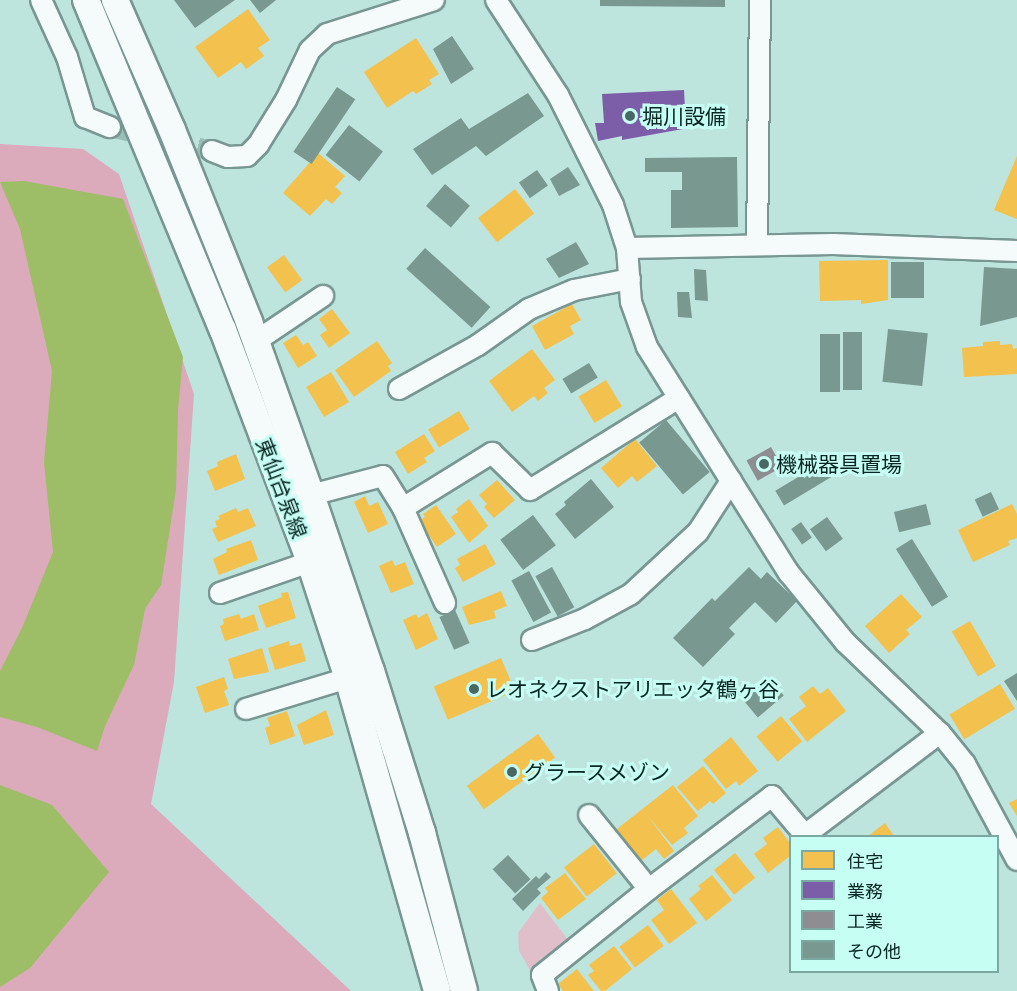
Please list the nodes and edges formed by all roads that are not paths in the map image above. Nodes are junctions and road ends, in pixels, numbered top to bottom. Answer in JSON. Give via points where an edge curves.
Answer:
{"nodes":[{"id":1,"x":41,"y":0,"type":"edge"},
{"id":2,"x":86,"y":0,"type":"edge"},
{"id":3,"x":115,"y":0,"type":"edge"},
{"id":4,"x":434,"y":0,"type":"edge"},
{"id":5,"x":496,"y":0,"type":"edge"},
{"id":6,"x":760,"y":0,"type":"edge"},
{"id":7,"x":110,"y":127,"type":"tunnel mouth"},
{"id":8,"x":212,"y":151,"type":"tunnel mouth"},
{"id":9,"x":757,"y":245,"type":"junction"},
{"id":10,"x":627,"y":248,"type":"junction"},
{"id":11,"x":1017,"y":251,"type":"edge"},
{"id":12,"x":630,"y":279,"type":"junction"},
{"id":13,"x":323,"y":296,"type":"dead end"},
{"id":14,"x":256,"y":341,"type":"junction"},
{"id":15,"x":399,"y":388,"type":"dead end"},
{"id":16,"x":679,"y":398,"type":"junction"},
{"id":17,"x":731,"y":481,"type":"junction"},
{"id":18,"x":311,"y":495,"type":"junction"},
{"id":19,"x":403,"y":508,"type":"junction"},
{"id":20,"x":310,"y":562,"type":"junction"},
{"id":21,"x":220,"y":593,"type":"dead end"},
{"id":22,"x":445,"y":603,"type":"dead end"},
{"id":23,"x":532,"y":640,"type":"dead end"},
{"id":24,"x":348,"y":678,"type":"junction"},
{"id":25,"x":246,"y":710,"type":"dead end"},
{"id":26,"x":940,"y":733,"type":"junction"},
{"id":27,"x":589,"y":815,"type":"dead end"},
{"id":28,"x":1017,"y":860,"type":"edge"},
{"id":29,"x":649,"y":889,"type":"junction"},
{"id":30,"x":437,"y":991,"type":"edge"},
{"id":31,"x":464,"y":991,"type":"edge"},
{"id":32,"x":548,"y":991,"type":"edge"}],
"edges":[{"from":1,"to":7,"type":"street","via":[[67,57],[85,117]]},
{"from":2,"to":20,"type":"street","name":"東仙台泉線","via":[[223,330]]},
{"from":3,"to":14,"type":"street"},
{"from":4,"to":8,"type":"street","via":[[327,34],[310,50],[286,100],[247,156],[228,157]]},
{"from":5,"to":10,"type":"street","via":[[558,94],[613,205]]},
{"from":6,"to":9,"type":"street"},
{"from":9,"to":10,"type":"street"},
{"from":9,"to":11,"type":"street"},
{"from":10,"to":12,"type":"street"},
{"from":12,"to":15,"type":"street","via":[[574,290],[529,309],[478,345]]},
{"from":12,"to":16,"type":"street","via":[[631,302],[647,348]]},
{"from":13,"to":14,"type":"street"},
{"from":14,"to":18,"type":"street"},
{"from":16,"to":17,"type":"street"},
{"from":16,"to":19,"type":"street","via":[[530,490],[492,453]]},
{"from":17,"to":23,"type":"street","via":[[698,532],[631,594],[585,619]]},
{"from":17,"to":26,"type":"street","via":[[789,573],[845,642]]},
{"from":18,"to":19,"type":"street","via":[[383,476]]},
{"from":18,"to":31,"type":"street","via":[[418,822]]},
{"from":19,"to":22,"type":"street"},
{"from":20,"to":21,"type":"street"},
{"from":20,"to":24,"type":"street","name":"東仙台泉線"},
{"from":24,"to":25,"type":"street"},
{"from":24,"to":30,"type":"street","name":"東仙台泉線"},
{"from":26,"to":28,"type":"street","via":[[965,764]]},
{"from":26,"to":29,"type":"street","via":[[805,835],[772,796]]},
{"from":27,"to":29,"type":"street"},
{"from":29,"to":32,"type":"street","via":[[542,975]]}]}
